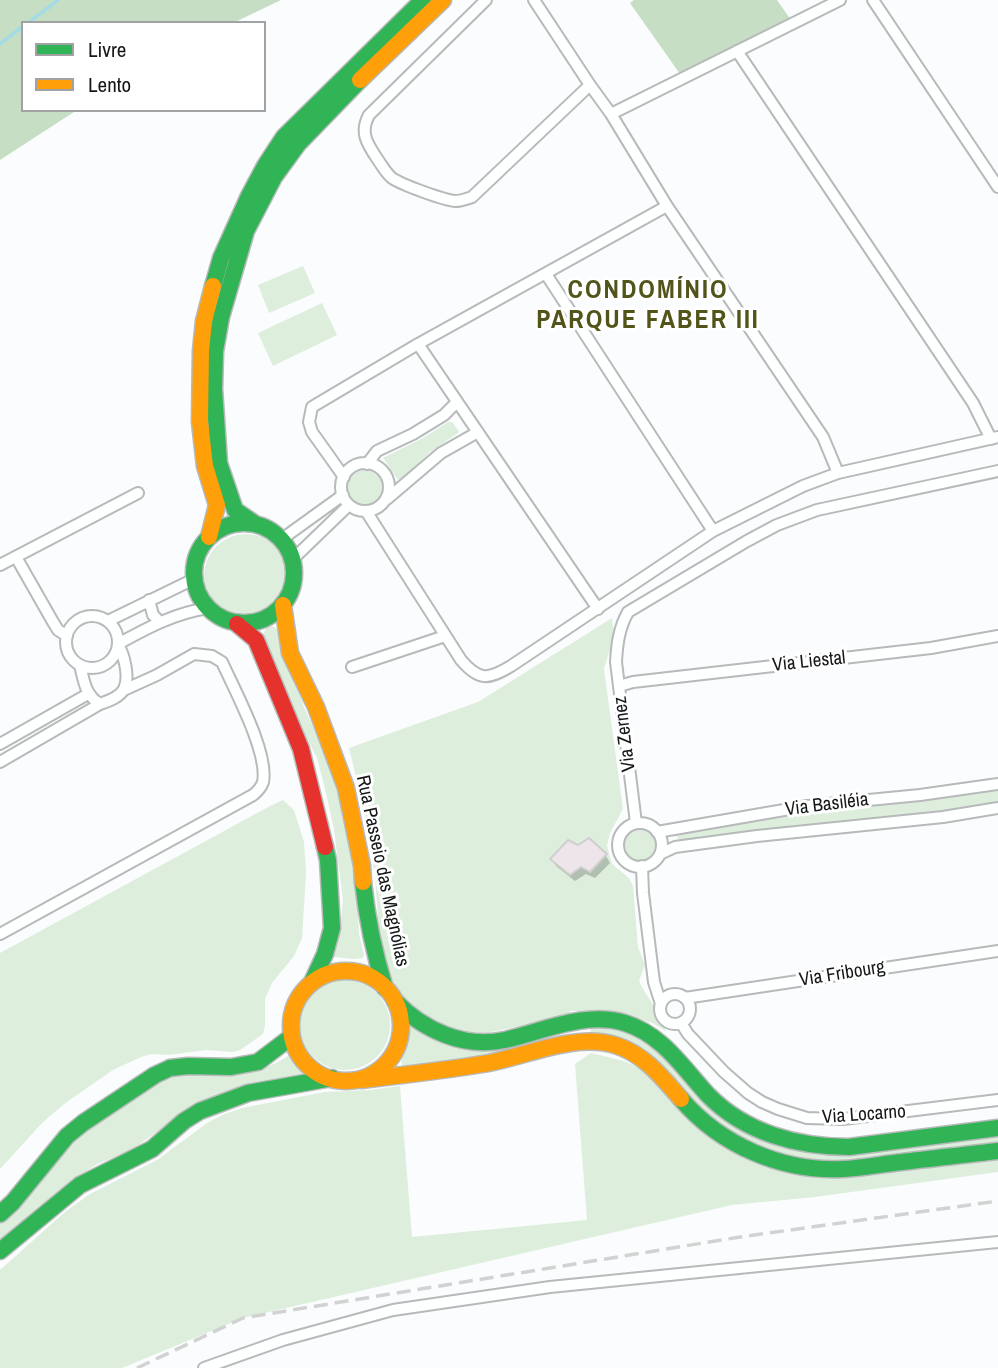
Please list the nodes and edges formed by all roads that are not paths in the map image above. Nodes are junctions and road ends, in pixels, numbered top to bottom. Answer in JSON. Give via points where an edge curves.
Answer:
{"nodes":[{"id":1,"x":423,"y":0,"type":"edge"},
{"id":2,"x":443,"y":0,"type":"edge"},
{"id":3,"x":486,"y":0,"type":"edge"},
{"id":4,"x":534,"y":0,"type":"edge"},
{"id":5,"x":840,"y":0,"type":"edge"},
{"id":6,"x":873,"y":0,"type":"edge"},
{"id":7,"x":737,"y":51,"type":"junction"},
{"id":8,"x":590,"y":85,"type":"junction"},
{"id":9,"x":611,"y":114,"type":"junction"},
{"id":10,"x":998,"y":187,"type":"edge"},
{"id":11,"x":667,"y":206,"type":"junction"},
{"id":12,"x":546,"y":274,"type":"junction"},
{"id":13,"x":418,"y":344,"type":"junction"},
{"id":14,"x":457,"y":402,"type":"junction"},
{"id":15,"x":478,"y":432,"type":"junction"},
{"id":16,"x":995,"y":438,"type":"edge"},
{"id":17,"x":367,"y":464,"type":"junction"},
{"id":18,"x":998,"y":471,"type":"edge"},
{"id":19,"x":838,"y":473,"type":"junction"},
{"id":20,"x":344,"y":477,"type":"junction"},
{"id":21,"x":138,"y":493,"type":"dead end"},
{"id":22,"x":343,"y":495,"type":"junction"},
{"id":23,"x":384,"y":501,"type":"junction"},
{"id":24,"x":349,"y":506,"type":"junction"},
{"id":25,"x":366,"y":511,"type":"junction"},
{"id":26,"x":254,"y":523,"type":"junction"},
{"id":27,"x":713,"y":531,"type":"junction"},
{"id":28,"x":209,"y":537,"type":"junction"},
{"id":29,"x":282,"y":539,"type":"junction"},
{"id":30,"x":16,"y":557,"type":"junction"},
{"id":31,"x":293,"y":559,"type":"junction"},
{"id":32,"x":0,"y":565,"type":"edge"},
{"id":33,"x":194,"y":579,"type":"junction"},
{"id":34,"x":149,"y":600,"type":"junction"},
{"id":35,"x":284,"y":606,"type":"junction"},
{"id":36,"x":208,"y":608,"type":"junction"},
{"id":37,"x":598,"y":609,"type":"junction"},
{"id":38,"x":108,"y":621,"type":"junction"},
{"id":39,"x":160,"y":622,"type":"junction"},
{"id":40,"x":237,"y":624,"type":"junction"},
{"id":41,"x":67,"y":636,"type":"junction"},
{"id":42,"x":445,"y":636,"type":"junction"},
{"id":43,"x":998,"y":636,"type":"edge"},
{"id":44,"x":118,"y":644,"type":"junction"},
{"id":45,"x":80,"y":666,"type":"junction"},
{"id":46,"x":352,"y":667,"type":"dead end"},
{"id":47,"x":619,"y":686,"type":"junction"},
{"id":48,"x":124,"y":690,"type":"junction"},
{"id":49,"x":88,"y":694,"type":"junction"},
{"id":50,"x":100,"y":704,"type":"junction"},
{"id":51,"x":0,"y":744,"type":"edge"},
{"id":52,"x":0,"y":762,"type":"edge"},
{"id":53,"x":998,"y":784,"type":"edge"},
{"id":54,"x":998,"y":808,"type":"edge"},
{"id":55,"x":636,"y":823,"type":"junction"},
{"id":56,"x":657,"y":832,"type":"junction"},
{"id":57,"x":660,"y":854,"type":"junction"},
{"id":58,"x":642,"y":866,"type":"junction"},
{"id":59,"x":0,"y":934,"type":"edge"},
{"id":60,"x":998,"y":951,"type":"edge"},
{"id":61,"x":313,"y":980,"type":"junction"},
{"id":62,"x":390,"y":994,"type":"junction"},
{"id":63,"x":685,"y":998,"type":"junction"},
{"id":64,"x":661,"y":1004,"type":"junction"},
{"id":65,"x":571,"y":1022,"type":"junction"},
{"id":66,"x":681,"y":1023,"type":"junction"},
{"id":67,"x":290,"y":1037,"type":"junction"},
{"id":68,"x":572,"y":1041,"type":"junction"},
{"id":69,"x":332,"y":1078,"type":"junction"},
{"id":70,"x":361,"y":1080,"type":"junction"},
{"id":71,"x":998,"y":1100,"type":"edge"},
{"id":72,"x":998,"y":1128,"type":"edge"},
{"id":73,"x":998,"y":1151,"type":"edge"},
{"id":74,"x":0,"y":1214,"type":"edge"},
{"id":75,"x":998,"y":1242,"type":"edge"},
{"id":76,"x":0,"y":1251,"type":"edge"},
{"id":77,"x":204,"y":1368,"type":"edge"}],
"edges":[{"from":1,"to":28,"type":"street","via":[[284,137],[249,196],[221,258],[201,351],[200,422],[205,466],[217,505]]},
{"from":2,"to":26,"type":"street","via":[[298,144],[274,177],[246,231],[221,317],[214,388],[219,463],[236,510]]},
{"from":3,"to":8,"type":"street","via":[[366,120],[365,140],[390,176],[450,200],[472,197]]},
{"from":4,"to":8,"type":"street"},
{"from":5,"to":7,"type":"street"},
{"from":6,"to":10,"type":"street"},
{"from":7,"to":9,"type":"street"},
{"from":7,"to":16,"type":"street"},
{"from":8,"to":9,"type":"street"},
{"from":9,"to":11,"type":"street"},
{"from":11,"to":12,"type":"street"},
{"from":11,"to":19,"type":"street","via":[[823,437]]},
{"from":12,"to":13,"type":"street"},
{"from":12,"to":27,"type":"street"},
{"from":13,"to":14,"type":"street"},
{"from":13,"to":20,"type":"street","via":[[312,407],[312,432]]},
{"from":14,"to":15,"type":"street"},
{"from":14,"to":17,"type":"street","via":[[413,435],[377,451]]},
{"from":15,"to":23,"type":"street","via":[[441,453]]},
{"from":15,"to":37,"type":"street"},
{"from":16,"to":19,"type":"street"},
{"from":17,"to":20,"type":"street","via":[[354,467]]},
{"from":17,"to":23,"type":"street","via":[[380,469],[388,481]]},
{"from":18,"to":47,"type":"street","name":"Via Zernez","via":[[817,510],[747,541],[628,612],[617,645]]},
{"from":19,"to":27,"type":"street"},
{"from":20,"to":22,"type":"street"},
{"from":21,"to":30,"type":"street"},
{"from":22,"to":24,"type":"street"},
{"from":22,"to":29,"type":"street"},
{"from":23,"to":25,"type":"street"},
{"from":24,"to":25,"type":"street"},
{"from":24,"to":31,"type":"street"},
{"from":25,"to":42,"type":"street"},
{"from":26,"to":28,"type":"street","via":[[238,523]]},
{"from":26,"to":29,"type":"street"},
{"from":27,"to":37,"type":"street"},
{"from":28,"to":33,"type":"street","via":[[199,550]]},
{"from":29,"to":31,"type":"street"},
{"from":30,"to":32,"type":"street"},
{"from":30,"to":41,"type":"street","via":[[58,630]]},
{"from":31,"to":35,"type":"street","name":"Rua Passeio das Magnólias","via":[[294,584]]},
{"from":33,"to":34,"type":"street"},
{"from":33,"to":36,"type":"street"},
{"from":34,"to":38,"type":"street"},
{"from":34,"to":39,"type":"street"},
{"from":35,"to":40,"type":"street","via":[[263,621]]},
{"from":35,"to":62,"type":"street","name":"Rua Passeio das Magnólias","via":[[290,653],[346,788],[373,953]]},
{"from":36,"to":39,"type":"street"},
{"from":36,"to":40,"type":"street"},
{"from":37,"to":42,"type":"street","via":[[489,677],[467,668]]},
{"from":38,"to":41,"type":"street","via":[[84,617]]},
{"from":38,"to":44,"type":"street","via":[[118,635]]},
{"from":39,"to":44,"type":"street"},
{"from":40,"to":61,"type":"street","via":[[256,640],[301,749],[328,860],[332,929]]},
{"from":41,"to":45,"type":"street","via":[[69,653]]},
{"from":42,"to":46,"type":"street"},
{"from":43,"to":47,"type":"street","name":"Via Liestal"},
{"from":44,"to":45,"type":"street","via":[[105,665]]},
{"from":44,"to":48,"type":"street","via":[[125,660]]},
{"from":45,"to":49,"type":"street"},
{"from":47,"to":55,"type":"street","name":"Via Zernez"},
{"from":48,"to":50,"type":"street"},
{"from":48,"to":59,"type":"street","via":[[194,654],[222,662],[252,728],[264,768],[261,788]]},
{"from":49,"to":50,"type":"street"},
{"from":49,"to":51,"type":"street"},
{"from":50,"to":52,"type":"street"},
{"from":53,"to":56,"type":"street","name":"Via Basiléia","via":[[807,806]]},
{"from":54,"to":57,"type":"street","name":"Via Basiléia","via":[[675,847]]},
{"from":55,"to":56,"type":"street","via":[[648,824]]},
{"from":55,"to":58,"type":"street","via":[[621,833],[619,851],[630,864]]},
{"from":56,"to":57,"type":"street","via":[[662,842]]},
{"from":57,"to":58,"type":"street"},
{"from":58,"to":64,"type":"street","via":[[654,982]]},
{"from":60,"to":63,"type":"street","name":"Via Fribourg"},
{"from":61,"to":62,"type":"street","via":[[354,971],[375,979]]},
{"from":61,"to":67,"type":"street","via":[[293,1012]]},
{"from":62,"to":65,"type":"street","via":[[407,1015],[438,1033],[473,1041],[500,1041]]},
{"from":62,"to":70,"type":"street","via":[[400,1017],[399,1039],[380,1068]]},
{"from":63,"to":64,"type":"street","via":[[672,995]]},
{"from":63,"to":66,"type":"street","via":[[690,1012]]},
{"from":64,"to":66,"type":"street","via":[[667,1022]]},
{"from":65,"to":68,"type":"street"},
{"from":65,"to":72,"type":"street","via":[[608,1020],[639,1029],[674,1056],[723,1108],[757,1129],[804,1144],[849,1147]]},
{"from":66,"to":71,"type":"street","name":"Via Locarno","via":[[748,1093],[807,1118],[856,1117]]},
{"from":67,"to":69,"type":"street","via":[[307,1065]]},
{"from":67,"to":74,"type":"street","via":[[258,1062],[170,1068],[155,1075],[68,1136]]},
{"from":68,"to":70,"type":"street","via":[[503,1060]]},
{"from":68,"to":73,"type":"street","via":[[613,1044],[629,1051],[654,1069],[716,1133],[788,1164],[842,1169]]},
{"from":69,"to":70,"type":"street"},
{"from":69,"to":76,"type":"street","via":[[248,1093],[200,1111],[152,1149],[80,1185]]},
{"from":75,"to":77,"type":"street","via":[[550,1287],[393,1310],[283,1340]]}]}
